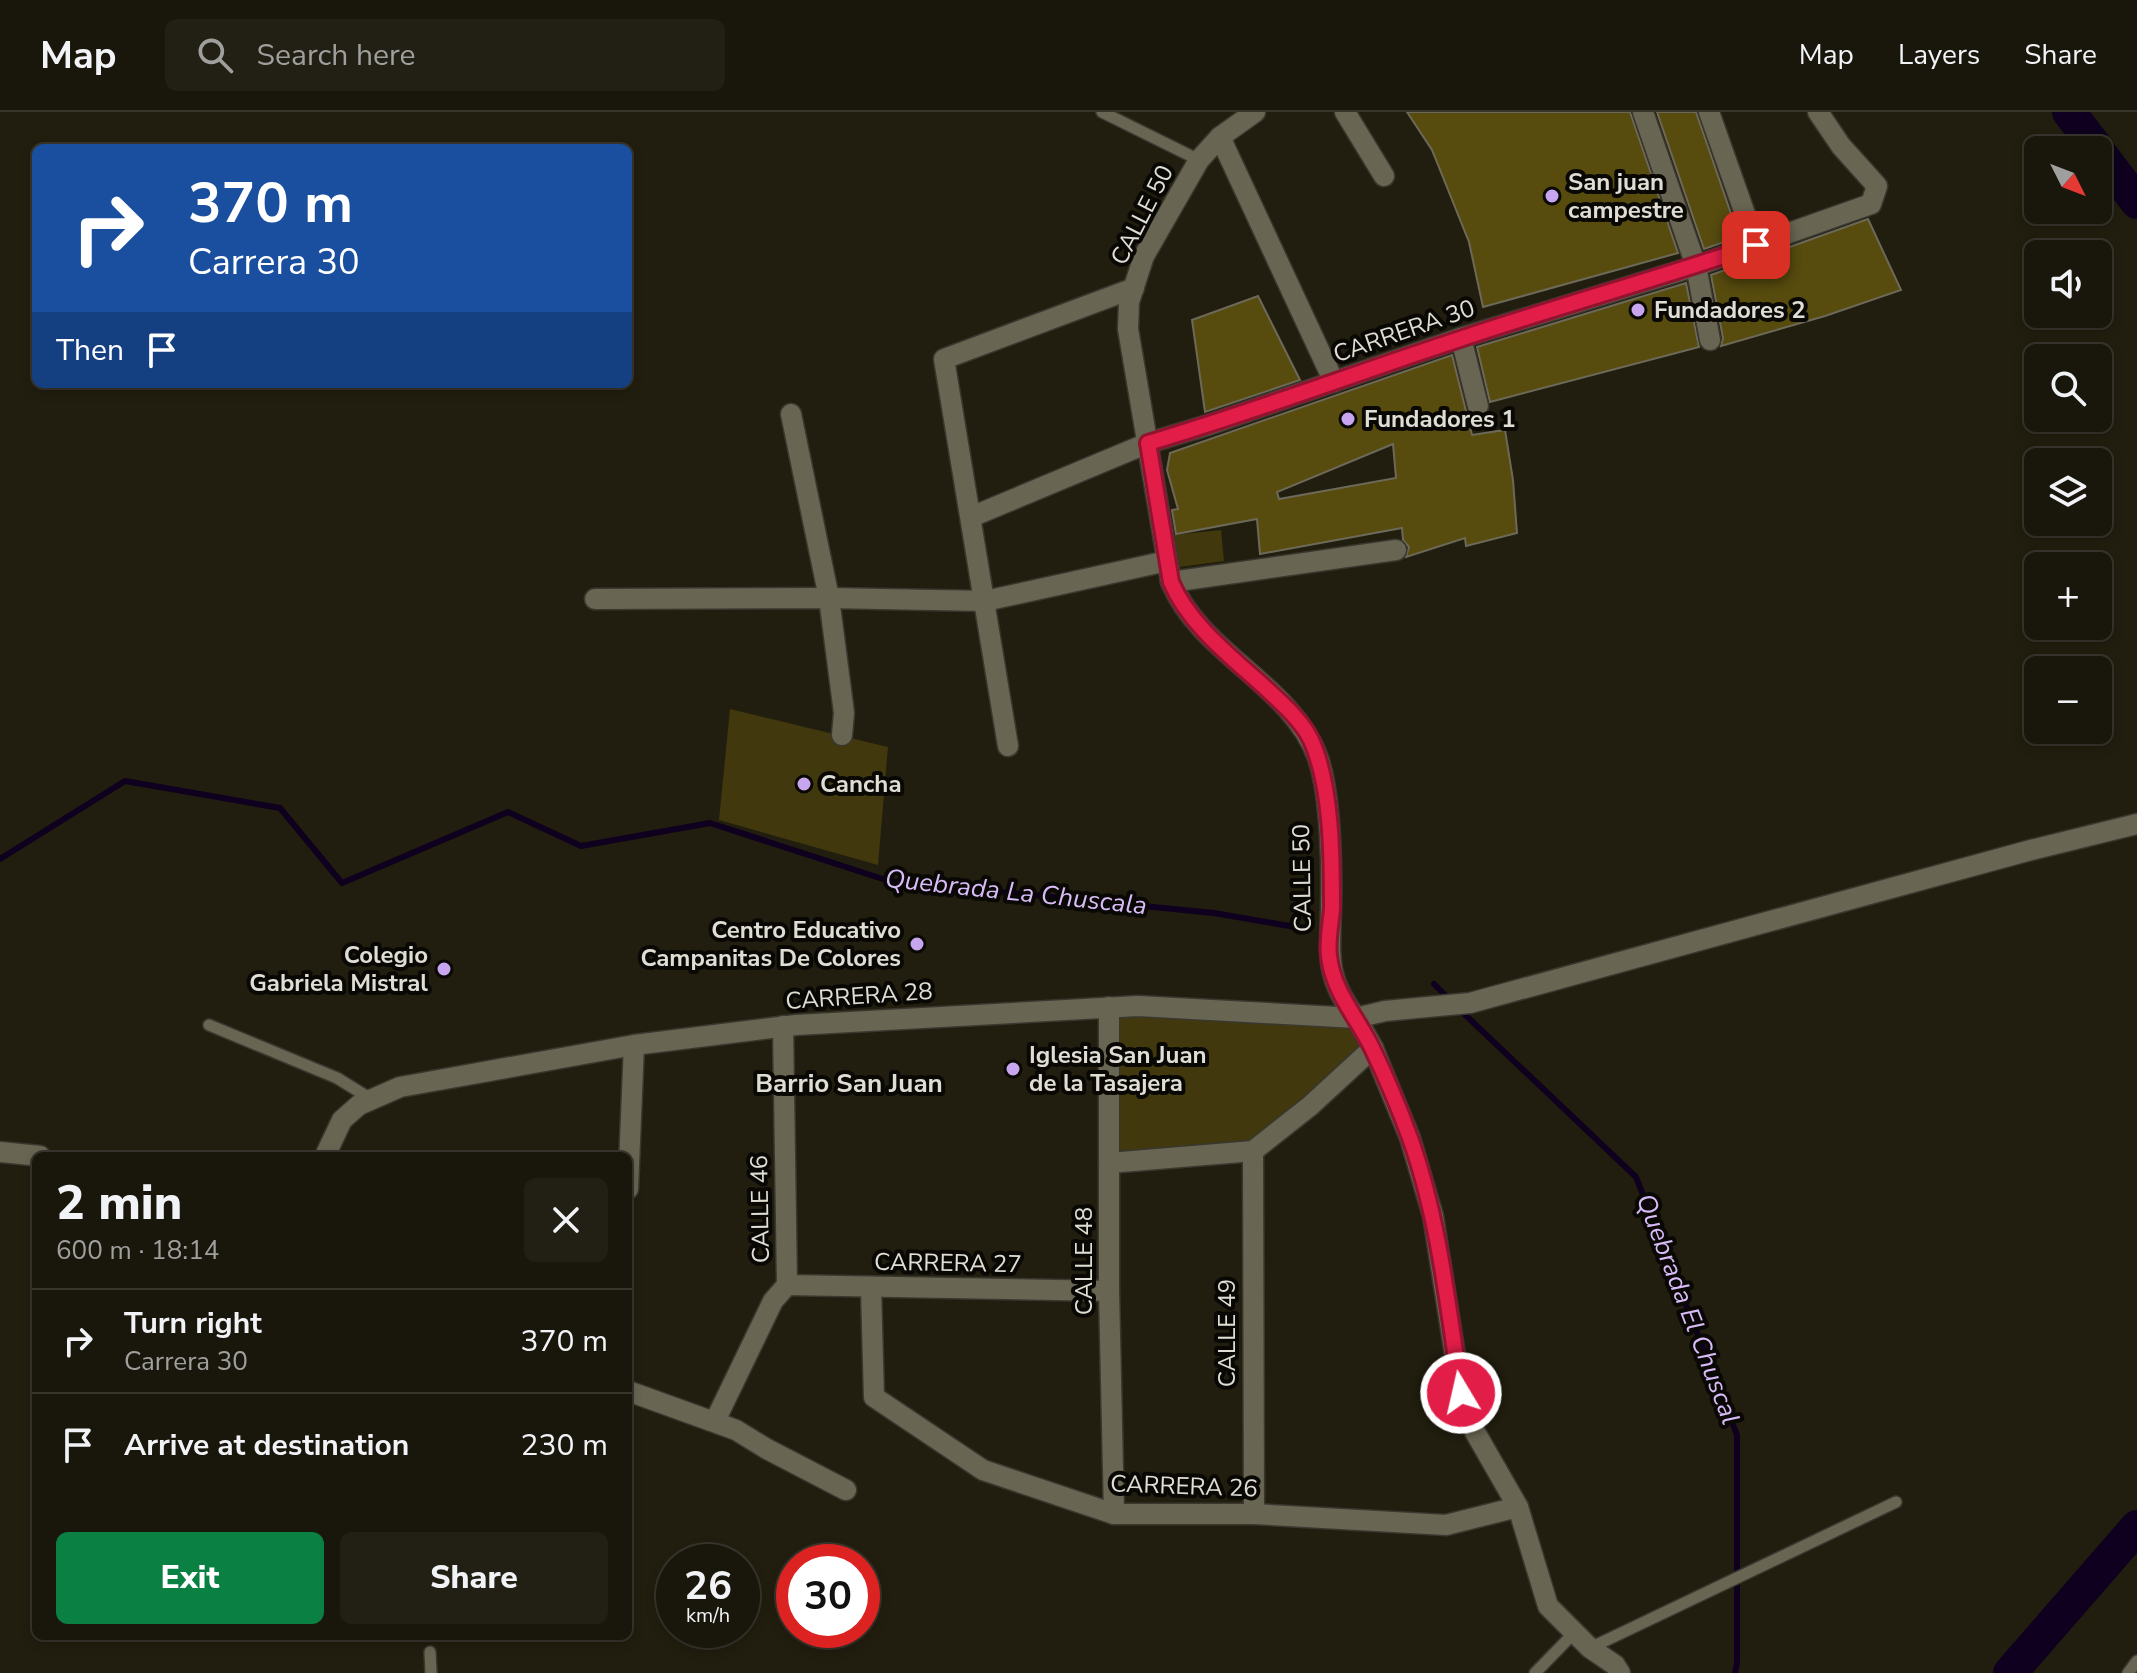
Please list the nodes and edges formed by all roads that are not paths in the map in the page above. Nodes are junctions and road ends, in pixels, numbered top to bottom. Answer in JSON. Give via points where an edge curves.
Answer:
{"nodes":[{"id":1,"x":1102,"y":112,"type":"edge"},
{"id":2,"x":1255,"y":112,"type":"edge"},
{"id":3,"x":1345,"y":112,"type":"edge"},
{"id":4,"x":1643,"y":112,"type":"edge"},
{"id":5,"x":1709,"y":112,"type":"edge"},
{"id":6,"x":1818,"y":112,"type":"edge"},
{"id":7,"x":1220,"y":137,"type":"junction"},
{"id":8,"x":1199,"y":160,"type":"junction"},
{"id":9,"x":1384,"y":176,"type":"dead end"},
{"id":10,"x":1756,"y":245,"type":"junction"},
{"id":11,"x":1696,"y":266,"type":"junction"},
{"id":12,"x":1134,"y":288,"type":"junction"},
{"id":13,"x":1461,"y":338,"type":"junction"},
{"id":14,"x":1710,"y":340,"type":"dead end"},
{"id":15,"x":1334,"y":382,"type":"junction"},
{"id":16,"x":1478,"y":406,"type":"dead end"},
{"id":17,"x":791,"y":414,"type":"dead end"},
{"id":18,"x":1148,"y":443,"type":"junction"},
{"id":19,"x":971,"y":517,"type":"junction"},
{"id":20,"x":1396,"y":550,"type":"dead end"},
{"id":21,"x":1167,"y":561,"type":"junction"},
{"id":22,"x":1171,"y":582,"type":"junction"},
{"id":23,"x":829,"y":598,"type":"junction"},
{"id":24,"x":595,"y":599,"type":"dead end"},
{"id":25,"x":985,"y":601,"type":"junction"},
{"id":26,"x":842,"y":735,"type":"dead end"},
{"id":27,"x":1008,"y":746,"type":"dead end"},
{"id":28,"x":2137,"y":824,"type":"edge"},
{"id":29,"x":1109,"y":1007,"type":"junction"},
{"id":30,"x":1356,"y":1018,"type":"junction"},
{"id":31,"x":209,"y":1025,"type":"dead end"},
{"id":32,"x":783,"y":1026,"type":"junction"},
{"id":33,"x":634,"y":1045,"type":"junction"},
{"id":34,"x":1373,"y":1048,"type":"junction"},
{"id":35,"x":371,"y":1099,"type":"junction"},
{"id":36,"x":1253,"y":1151,"type":"junction"},
{"id":37,"x":0,"y":1152,"type":"edge"},
{"id":38,"x":327,"y":1152,"type":"edge"},
{"id":39,"x":630,"y":1152,"type":"edge"},
{"id":40,"x":32,"y":1155,"type":"edge"},
{"id":41,"x":1109,"y":1163,"type":"junction"},
{"id":42,"x":787,"y":1285,"type":"junction"},
{"id":43,"x":871,"y":1289,"type":"junction"},
{"id":44,"x":1109,"y":1291,"type":"junction"},
{"id":45,"x":632,"y":1392,"type":"edge"},
{"id":46,"x":715,"y":1421,"type":"junction"},
{"id":47,"x":846,"y":1490,"type":"dead end"},
{"id":48,"x":1896,"y":1502,"type":"dead end"},
{"id":49,"x":1518,"y":1507,"type":"junction"},
{"id":50,"x":1114,"y":1514,"type":"junction"},
{"id":51,"x":1254,"y":1514,"type":"junction"},
{"id":52,"x":1574,"y":1633,"type":"junction"},
{"id":53,"x":1590,"y":1648,"type":"junction"},
{"id":54,"x":430,"y":1652,"type":"dead end"},
{"id":55,"x":2137,"y":1661,"type":"edge"},
{"id":56,"x":431,"y":1673,"type":"edge"},
{"id":57,"x":1535,"y":1673,"type":"edge"},
{"id":58,"x":1620,"y":1673,"type":"edge"},
{"id":59,"x":2128,"y":1673,"type":"edge"}],
"edges":[{"from":1,"to":8,"type":"lane"},
{"from":2,"to":7,"type":"street","name":"CALLE 50"},
{"from":3,"to":9,"type":"street"},
{"from":4,"to":11,"type":"street"},
{"from":5,"to":10,"type":"street"},
{"from":6,"to":10,"type":"street","name":"CARRERA 30","via":[[1877,186],[1871,204]]},
{"from":7,"to":8,"type":"street","name":"CALLE 50"},
{"from":7,"to":15,"type":"street"},
{"from":8,"to":12,"type":"street","name":"CALLE 50","via":[[1144,256]]},
{"from":10,"to":11,"type":"street","name":"CARRERA 30"},
{"from":11,"to":13,"type":"street","name":"CARRERA 30"},
{"from":11,"to":14,"type":"street"},
{"from":12,"to":18,"type":"street","name":"CALLE 50","via":[[1128,329]]},
{"from":12,"to":19,"type":"street","via":[[944,359]]},
{"from":13,"to":15,"type":"street","name":"CARRERA 30"},
{"from":13,"to":16,"type":"street"},
{"from":15,"to":18,"type":"street","name":"CARRERA 30"},
{"from":17,"to":23,"type":"street"},
{"from":18,"to":19,"type":"street","name":"CARRERA 30"},
{"from":18,"to":21,"type":"street","name":"CALLE 50"},
{"from":19,"to":25,"type":"street"},
{"from":20,"to":22,"type":"street"},
{"from":21,"to":22,"type":"street","name":"CALLE 50"},
{"from":21,"to":25,"type":"street"},
{"from":22,"to":30,"type":"street","name":"CALLE 50","via":[[1207,632],[1286,707],[1309,737],[1328,816],[1328,955],[1341,998]]},
{"from":23,"to":24,"type":"street"},
{"from":23,"to":25,"type":"street"},
{"from":23,"to":26,"type":"street","via":[[844,713]]},
{"from":25,"to":27,"type":"street"},
{"from":28,"to":30,"type":"street","name":"CARRERA 28","via":[[1470,1003]]},
{"from":29,"to":30,"type":"street","name":"CARRERA 28"},
{"from":29,"to":32,"type":"street","name":"CARRERA 28"},
{"from":29,"to":41,"type":"street","name":"CALLE 48"},
{"from":30,"to":34,"type":"street","name":"CALLE 50"},
{"from":31,"to":35,"type":"lane","via":[[337,1078]]},
{"from":32,"to":33,"type":"street","name":"CARRERA 28"},
{"from":32,"to":42,"type":"street","name":"CALLE 46"},
{"from":33,"to":35,"type":"street","name":"CARRERA 28","via":[[400,1087]]},
{"from":33,"to":39,"type":"street"},
{"from":34,"to":36,"type":"street"},
{"from":34,"to":49,"type":"street","name":"CALLE 50","via":[[1410,1138],[1433,1216],[1461,1393],[1475,1432]]},
{"from":35,"to":38,"type":"street","name":"CARRERA 28","via":[[342,1120]]},
{"from":36,"to":41,"type":"street"},
{"from":36,"to":51,"type":"street","name":"CALLE 49"},
{"from":37,"to":40,"type":"street"},
{"from":41,"to":44,"type":"street","name":"CALLE 48"},
{"from":42,"to":43,"type":"street","name":"CARRERA 27"},
{"from":42,"to":46,"type":"street","name":"CALLE 46","via":[[773,1301]]},
{"from":43,"to":44,"type":"street","name":"CARRERA 27"},
{"from":43,"to":50,"type":"street","name":"CARRERA 26","via":[[874,1397],[983,1470]]},
{"from":44,"to":50,"type":"street","name":"CALLE 48"},
{"from":45,"to":46,"type":"street"},
{"from":46,"to":47,"type":"street"},
{"from":48,"to":53,"type":"lane"},
{"from":49,"to":51,"type":"street","name":"CARRERA 26","via":[[1446,1525]]},
{"from":49,"to":52,"type":"street","name":"CALLE 50","via":[[1548,1606]]},
{"from":50,"to":51,"type":"street","name":"CARRERA 26"},
{"from":52,"to":53,"type":"street","name":"CALLE 50"},
{"from":52,"to":57,"type":"lane"},
{"from":53,"to":58,"type":"street","name":"CALLE 50"},
{"from":54,"to":56,"type":"lane"},
{"from":55,"to":59,"type":"lane"}]}
